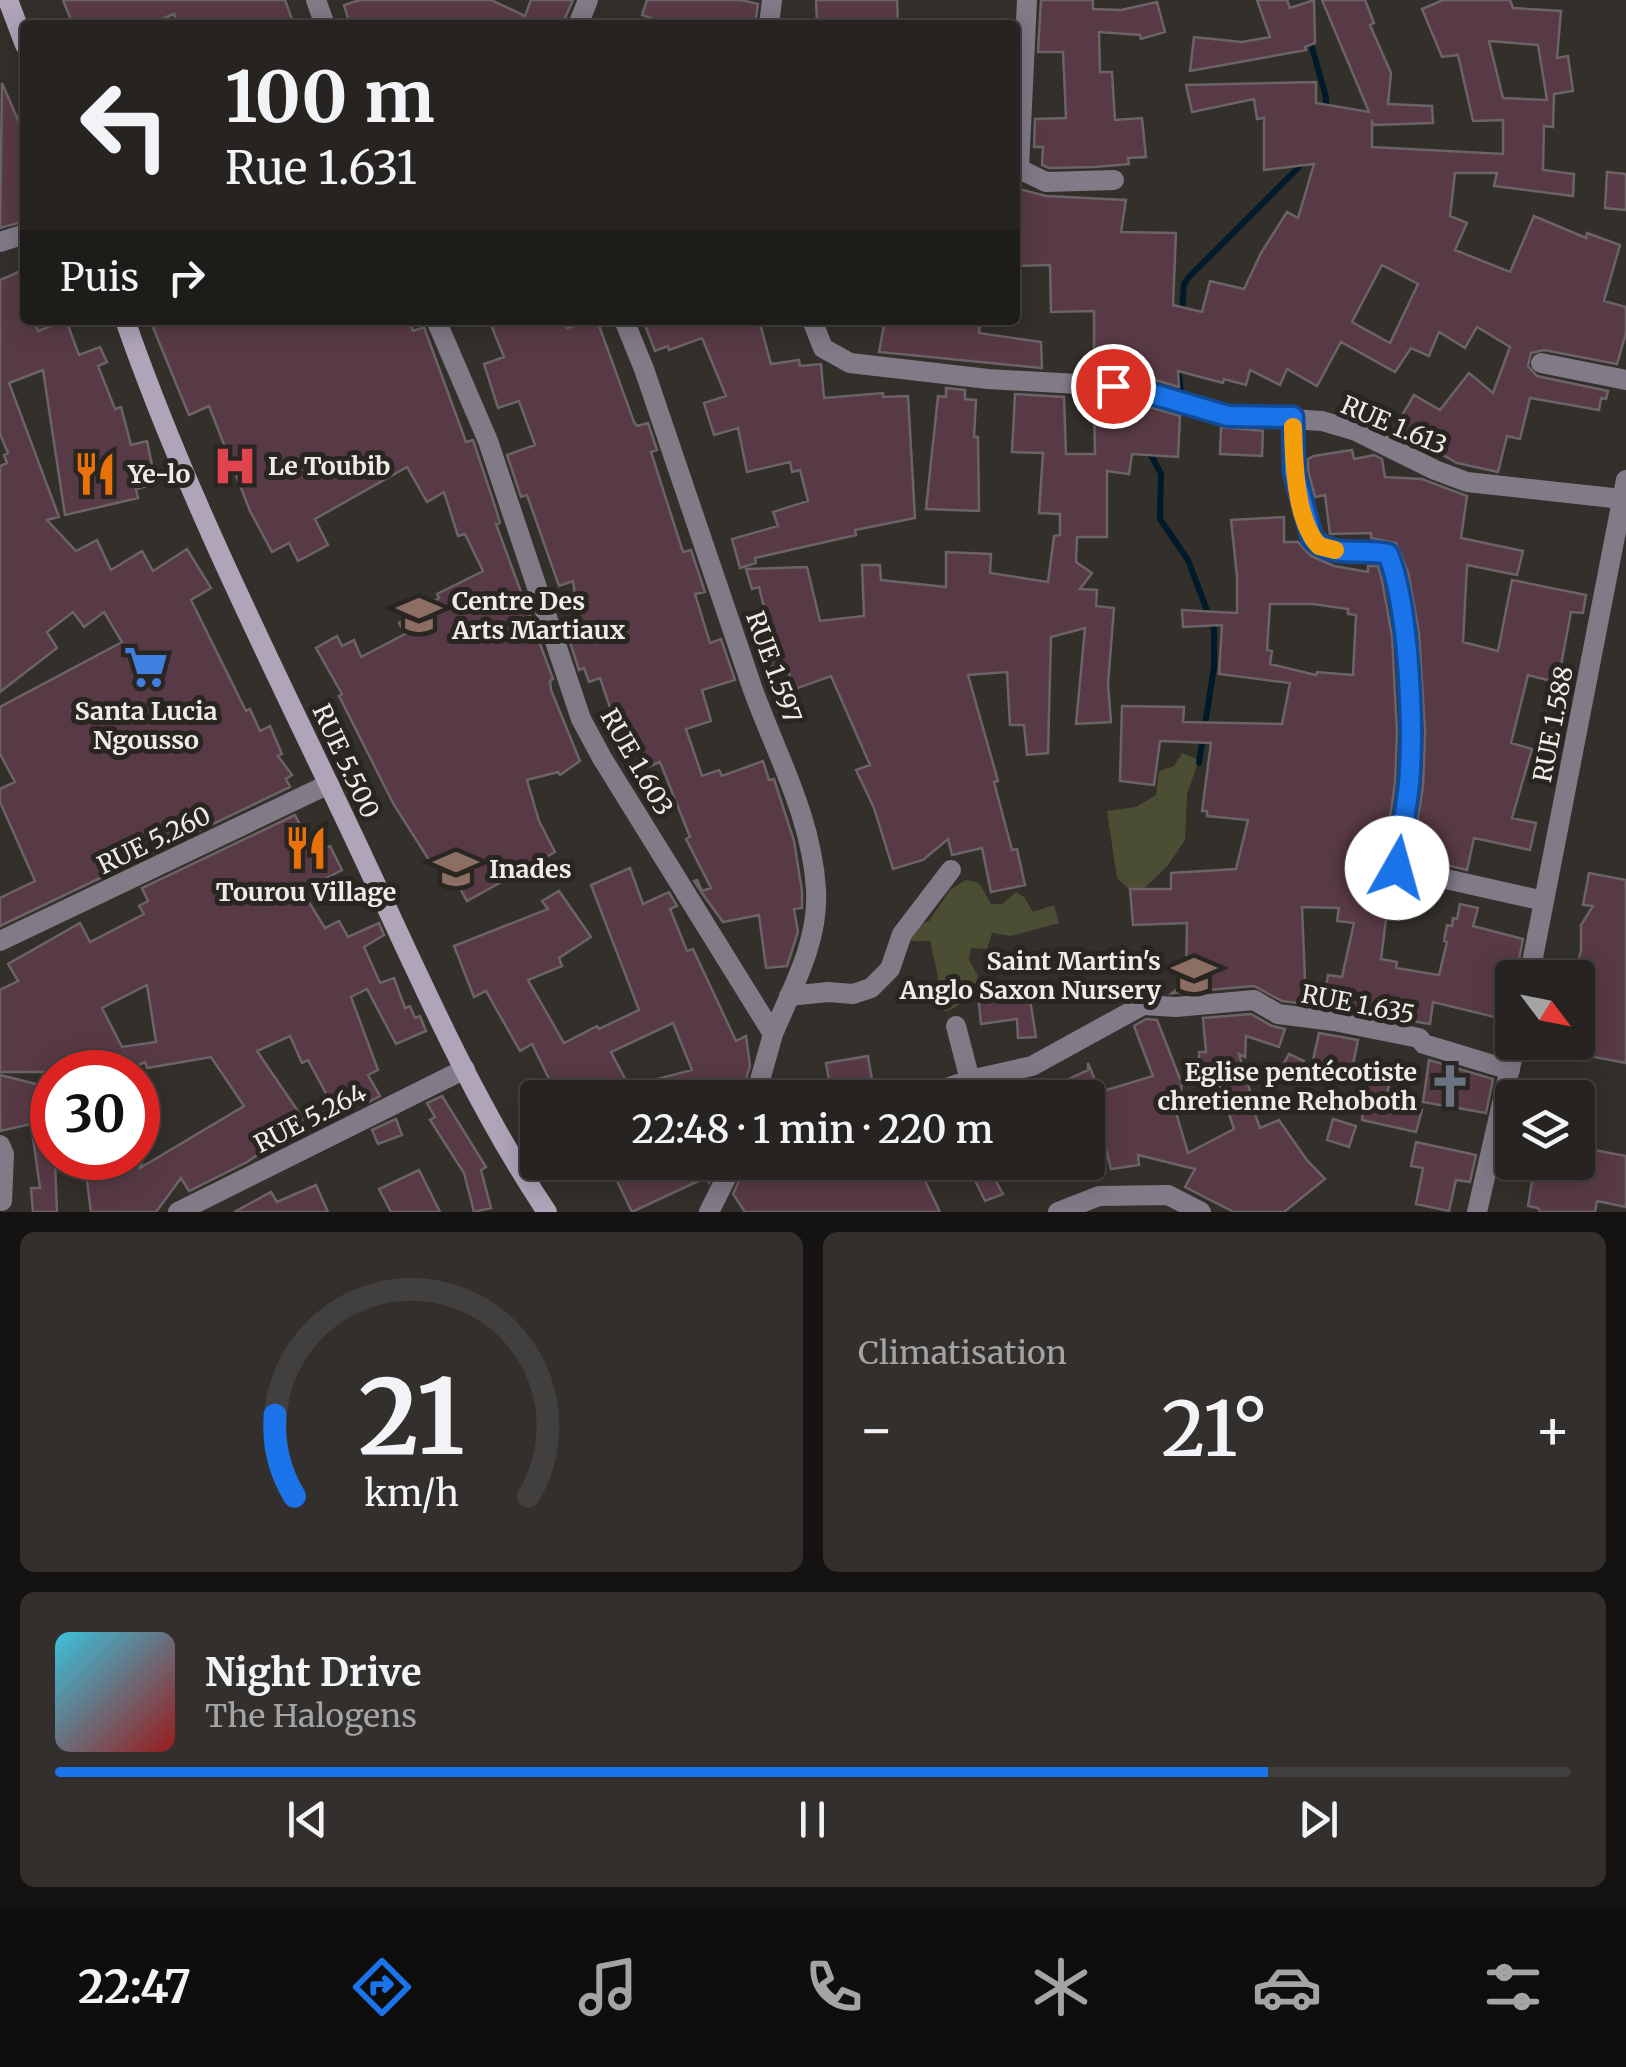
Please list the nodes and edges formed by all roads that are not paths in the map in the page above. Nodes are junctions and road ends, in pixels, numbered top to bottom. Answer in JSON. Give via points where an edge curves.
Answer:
{"nodes":[{"id":1,"x":1027,"y":0,"type":"edge"},
{"id":2,"x":6,"y":7,"type":"edge"},
{"id":3,"x":20,"y":35,"type":"edge"},
{"id":4,"x":1020,"y":117,"type":"edge"},
{"id":5,"x":1020,"y":169,"type":"edge"},
{"id":6,"x":1114,"y":180,"type":"dead end"},
{"id":7,"x":127,"y":325,"type":"edge"},
{"id":8,"x":438,"y":325,"type":"edge"},
{"id":9,"x":626,"y":325,"type":"edge"},
{"id":10,"x":814,"y":325,"type":"edge"},
{"id":11,"x":1541,"y":363,"type":"dead end"},
{"id":12,"x":1626,"y":380,"type":"edge"},
{"id":13,"x":1293,"y":417,"type":"junction"},
{"id":14,"x":1624,"y":489,"type":"edge"},
{"id":15,"x":329,"y":784,"type":"junction"},
{"id":16,"x":950,"y":870,"type":"dead end"},
{"id":17,"x":1544,"y":901,"type":"junction"},
{"id":18,"x":0,"y":941,"type":"edge"},
{"id":19,"x":1533,"y":960,"type":"edge"},
{"id":20,"x":789,"y":996,"type":"junction"},
{"id":21,"x":956,"y":1026,"type":"dead end"},
{"id":22,"x":773,"y":1034,"type":"junction"},
{"id":23,"x":1512,"y":1060,"type":"edge"},
{"id":24,"x":465,"y":1069,"type":"junction"},
{"id":25,"x":1510,"y":1070,"type":"junction"},
{"id":26,"x":760,"y":1080,"type":"edge"},
{"id":27,"x":970,"y":1080,"type":"joint"},
{"id":28,"x":0,"y":1145,"type":"edge"},
{"id":29,"x":725,"y":1180,"type":"edge"},
{"id":30,"x":2,"y":1201,"type":"edge"},
{"id":31,"x":178,"y":1212,"type":"edge"},
{"id":32,"x":547,"y":1212,"type":"edge"},
{"id":33,"x":708,"y":1212,"type":"edge"},
{"id":34,"x":1058,"y":1212,"type":"edge"},
{"id":35,"x":1201,"y":1212,"type":"edge"},
{"id":36,"x":1477,"y":1212,"type":"edge"}],
"edges":[{"from":1,"to":4,"type":"street"},
{"from":2,"to":3,"type":"main road"},
{"from":5,"to":6,"type":"street","via":[[1046,182]]},
{"from":7,"to":15,"type":"main road","name":"RUE 5.500","via":[[183,473]]},
{"from":8,"to":22,"type":"street","name":"RUE 1.603","via":[[488,441],[581,719]]},
{"from":9,"to":20,"type":"street","name":"RUE 1.597","via":[[809,843],[813,933]]},
{"from":10,"to":13,"type":"street","name":"RUE 1.613","via":[[823,348],[850,363],[1113,386],[1228,416]]},
{"from":11,"to":12,"type":"street"},
{"from":13,"to":14,"type":"street","name":"RUE 1.613","via":[[1356,430],[1467,482]]},
{"from":13,"to":17,"type":"street","via":[[1294,472],[1312,538],[1330,550],[1388,554],[1395,570],[1406,640],[1410,749],[1397,868]]},
{"from":14,"to":17,"type":"street","name":"RUE 1.588"},
{"from":15,"to":18,"type":"street","name":"RUE 5.260"},
{"from":15,"to":24,"type":"main road","name":"RUE 5.500"},
{"from":16,"to":20,"type":"street","via":[[902,934],[890,969],[871,988]]},
{"from":17,"to":19,"type":"street","name":"RUE 1.588"},
{"from":20,"to":22,"type":"street","name":"RUE 1.597"},
{"from":21,"to":27,"type":"street"},
{"from":22,"to":26,"type":"street"},
{"from":23,"to":25,"type":"street"},
{"from":24,"to":31,"type":"street","name":"RUE 5.264"},
{"from":24,"to":32,"type":"main road","name":"RUE 5.500"},
{"from":25,"to":27,"type":"street","name":"RUE 1.635","via":[[1419,1038],[1278,1014],[1254,1000],[1143,1005],[1032,1066]]},
{"from":25,"to":36,"type":"street"},
{"from":28,"to":30,"type":"street"},
{"from":29,"to":33,"type":"street"},
{"from":34,"to":35,"type":"street","via":[[1100,1196],[1168,1194]]}]}
